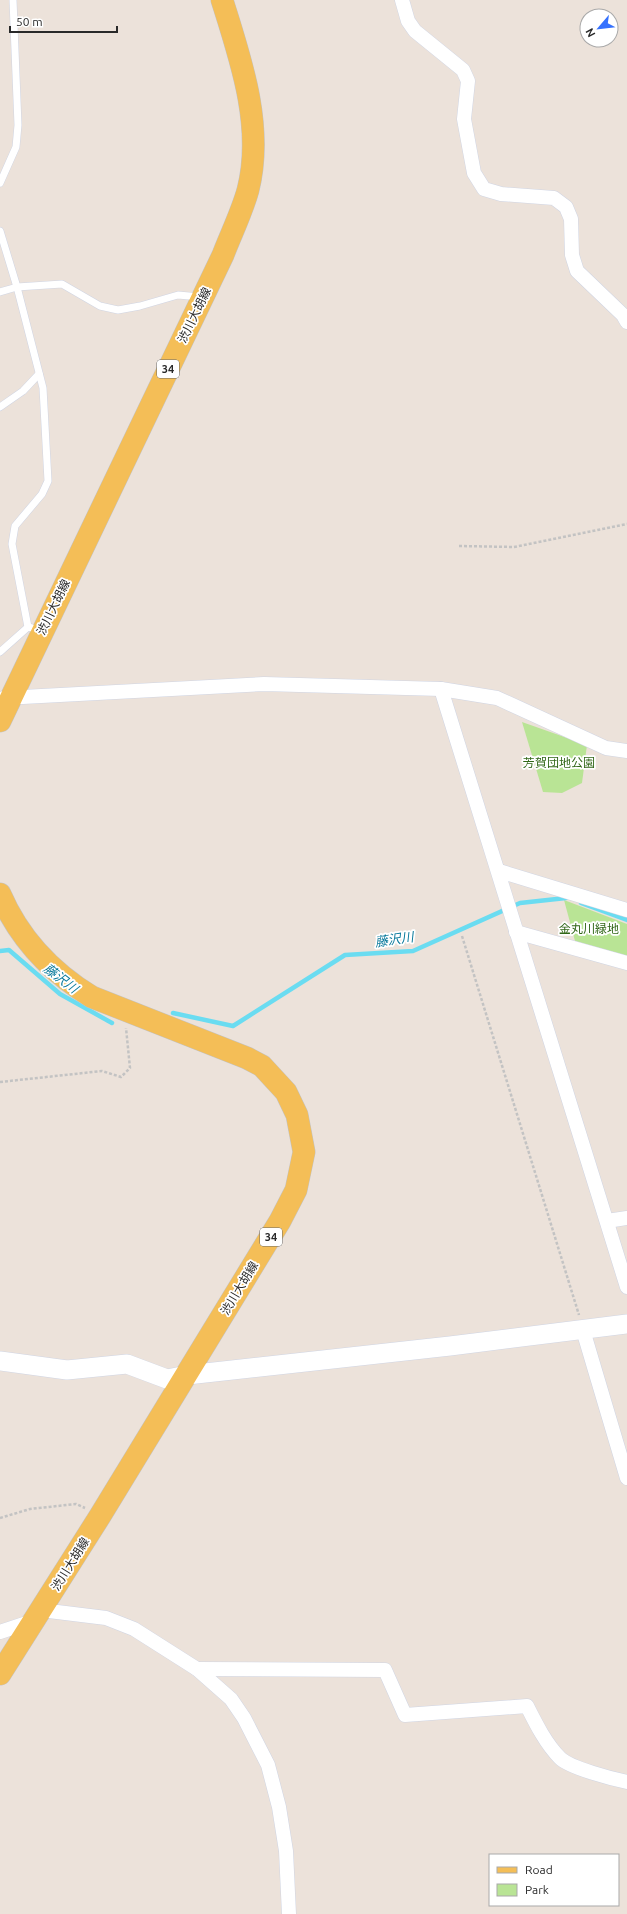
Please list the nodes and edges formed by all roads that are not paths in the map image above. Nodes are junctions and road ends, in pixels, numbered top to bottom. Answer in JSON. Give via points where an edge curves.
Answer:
{"nodes":[{"id":1,"x":13,"y":0,"type":"edge"},
{"id":2,"x":222,"y":0,"type":"edge"},
{"id":3,"x":402,"y":0,"type":"edge"},
{"id":4,"x":0,"y":184,"type":"edge"},
{"id":5,"x":0,"y":231,"type":"edge"},
{"id":6,"x":17,"y":287,"type":"junction"},
{"id":7,"x":0,"y":292,"type":"edge"},
{"id":8,"x":202,"y":297,"type":"junction"},
{"id":9,"x":627,"y":322,"type":"edge"},
{"id":10,"x":39,"y":374,"type":"junction"},
{"id":11,"x":0,"y":407,"type":"edge"},
{"id":12,"x":35,"y":629,"type":"junction"},
{"id":13,"x":0,"y":652,"type":"edge"},
{"id":14,"x":441,"y":689,"type":"junction"},
{"id":15,"x":5,"y":698,"type":"edge"},
{"id":16,"x":0,"y":721,"type":"edge"},
{"id":17,"x":627,"y":751,"type":"edge"},
{"id":18,"x":499,"y":871,"type":"junction"},
{"id":19,"x":0,"y":894,"type":"edge"},
{"id":20,"x":627,"y":910,"type":"edge"},
{"id":21,"x":516,"y":932,"type":"junction"},
{"id":22,"x":627,"y":963,"type":"edge"},
{"id":23,"x":627,"y":1218,"type":"edge"},
{"id":24,"x":607,"y":1221,"type":"junction"},
{"id":25,"x":627,"y":1287,"type":"edge"},
{"id":26,"x":627,"y":1324,"type":"edge"},
{"id":27,"x":583,"y":1330,"type":"junction"},
{"id":28,"x":0,"y":1361,"type":"edge"},
{"id":29,"x":186,"y":1375,"type":"junction"},
{"id":30,"x":627,"y":1478,"type":"edge"},
{"id":31,"x":37,"y":1615,"type":"junction"},
{"id":32,"x":0,"y":1632,"type":"edge"},
{"id":33,"x":197,"y":1669,"type":"junction"},
{"id":34,"x":0,"y":1674,"type":"edge"},
{"id":35,"x":627,"y":1782,"type":"edge"},
{"id":36,"x":289,"y":1914,"type":"edge"}],
"edges":[{"from":1,"to":4,"type":"lane","via":[[18,125],[16,147]]},
{"from":2,"to":8,"type":"main road","name":"渋川大胡線","number":"34","via":[[249,98],[254,153],[248,190],[223,255]]},
{"from":3,"to":9,"type":"street","via":[[408,21],[415,31],[463,70],[468,81],[464,119],[474,173],[484,189],[501,194],[554,198],[566,207],[571,219],[572,255],[577,271],[623,315]]},
{"from":5,"to":6,"type":"lane"},
{"from":6,"to":7,"type":"lane"},
{"from":6,"to":8,"type":"lane","via":[[62,284],[100,306],[118,310],[178,295]]},
{"from":6,"to":10,"type":"lane"},
{"from":8,"to":12,"type":"main road","name":"渋川大胡線","number":"34"},
{"from":10,"to":11,"type":"lane","via":[[23,391]]},
{"from":10,"to":12,"type":"lane","via":[[43,388],[48,481],[42,494],[15,526],[12,544]]},
{"from":12,"to":13,"type":"lane"},
{"from":12,"to":15,"type":"main road","name":"渋川大胡線","number":"34"},
{"from":14,"to":15,"type":"street","via":[[264,684]]},
{"from":14,"to":17,"type":"street","via":[[498,698],[606,748]]},
{"from":14,"to":18,"type":"street"},
{"from":15,"to":16,"type":"main road","name":"渋川大胡線","number":"34"},
{"from":18,"to":20,"type":"street"},
{"from":18,"to":21,"type":"street"},
{"from":19,"to":29,"type":"main road","name":"渋川大胡線","number":"34","via":[[17,927],[45,961],[73,985],[92,997],[124,1011],[222,1047],[262,1066],[286,1092],[297,1115],[304,1152],[296,1190],[280,1221]]},
{"from":21,"to":22,"type":"street"},
{"from":21,"to":24,"type":"street"},
{"from":23,"to":24,"type":"street"},
{"from":24,"to":25,"type":"street"},
{"from":26,"to":27,"type":"street"},
{"from":27,"to":29,"type":"street"},
{"from":27,"to":30,"type":"street"},
{"from":28,"to":29,"type":"street","via":[[67,1370],[127,1364],[167,1379]]},
{"from":29,"to":31,"type":"main road","name":"渋川大胡線","number":"34"},
{"from":31,"to":32,"type":"street"},
{"from":31,"to":33,"type":"street","via":[[106,1618],[134,1629]]},
{"from":31,"to":34,"type":"main road","name":"渋川大胡線","number":"34"},
{"from":33,"to":35,"type":"street","via":[[385,1670],[405,1715],[527,1706],[538,1727],[561,1759],[601,1776]]},
{"from":33,"to":36,"type":"street","via":[[231,1699],[244,1718],[268,1765],[285,1844]]}]}
